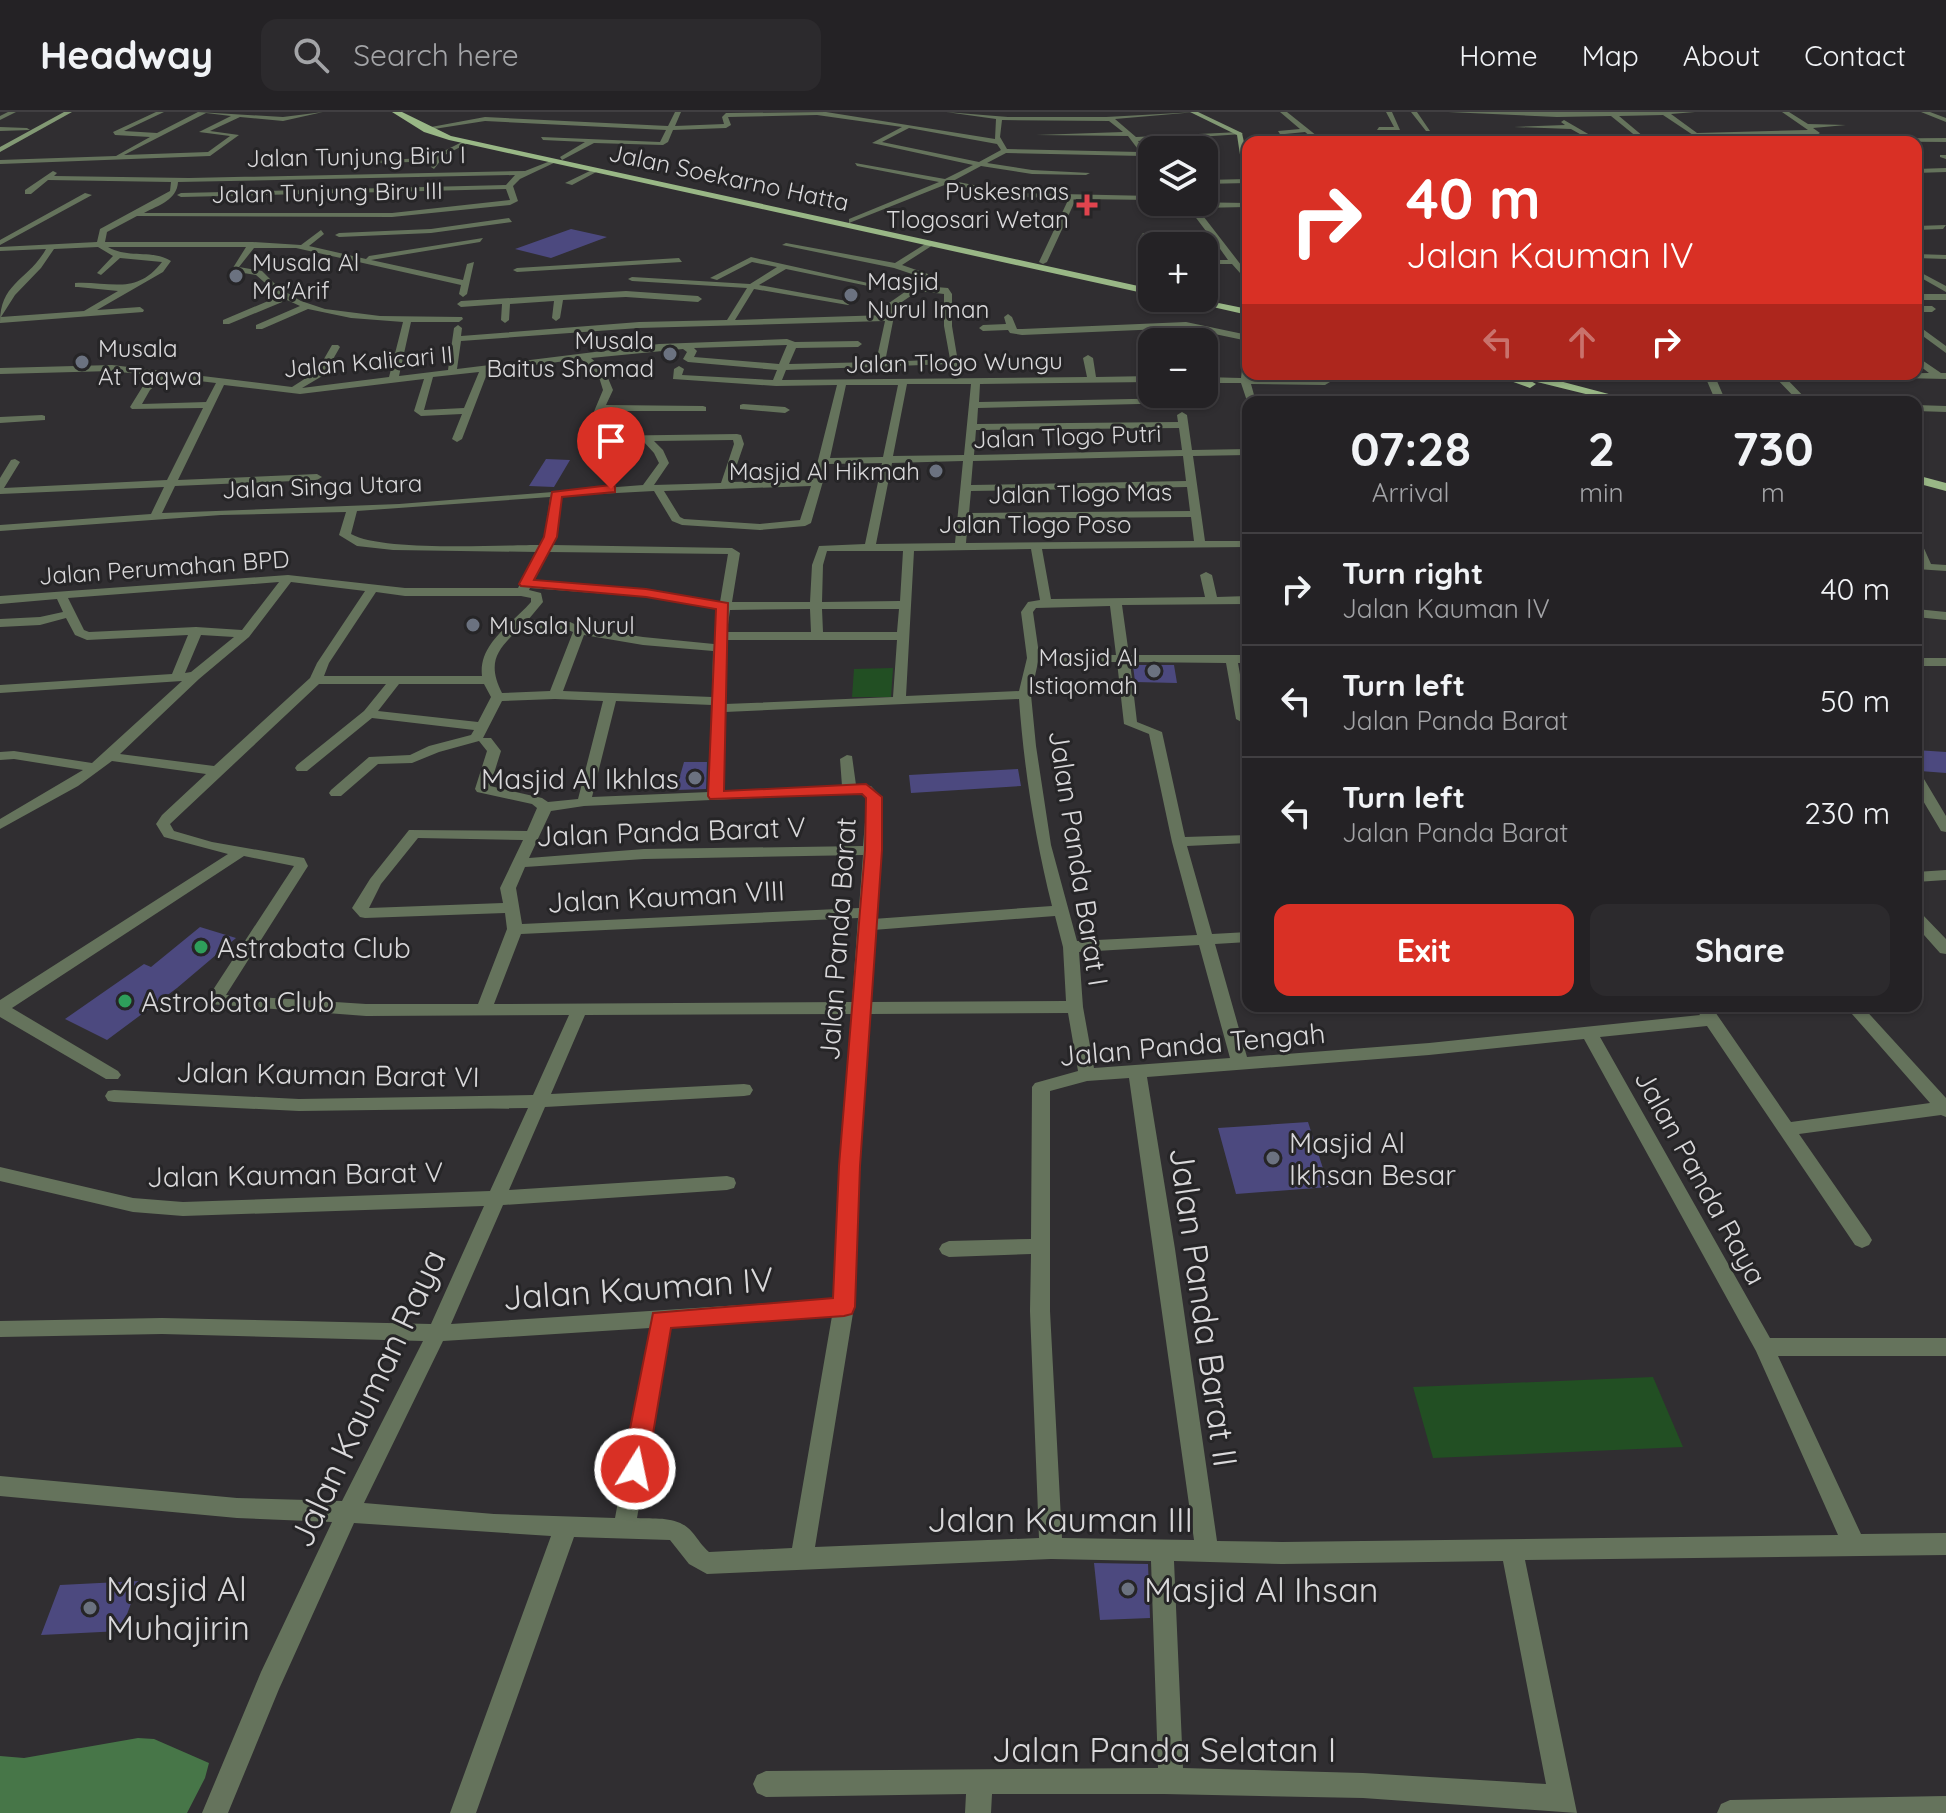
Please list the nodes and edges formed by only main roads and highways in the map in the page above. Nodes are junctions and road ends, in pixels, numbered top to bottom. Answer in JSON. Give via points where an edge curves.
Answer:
{"nodes":[{"id":1,"x":396,"y":112,"type":"edge"},
{"id":2,"x":411,"y":112,"type":"edge"},
{"id":3,"x":559,"y":159,"type":"junction"},
{"id":4,"x":660,"y":182,"type":"junction"},
{"id":5,"x":933,"y":241,"type":"junction"},
{"id":6,"x":1138,"y":283,"type":"edge"},
{"id":7,"x":1138,"y":289,"type":"edge"},
{"id":8,"x":1218,"y":301,"type":"edge"},
{"id":9,"x":1218,"y":304,"type":"edge"},
{"id":10,"x":1242,"y":307,"type":"edge"},
{"id":11,"x":1242,"y":308,"type":"edge"},
{"id":12,"x":1520,"y":380,"type":"edge"},
{"id":13,"x":1543,"y":380,"type":"edge"},
{"id":14,"x":1581,"y":396,"type":"edge"},
{"id":15,"x":1609,"y":396,"type":"edge"},
{"id":16,"x":1922,"y":473,"type":"edge"},
{"id":17,"x":1946,"y":479,"type":"edge"},
{"id":18,"x":1922,"y":481,"type":"edge"},
{"id":19,"x":1946,"y":487,"type":"edge"}],
"edges":[{"from":1,"to":3,"type":"main road","name":"Jalan Soekarno Hatta","via":[[427,130],[466,142]]},
{"from":2,"to":3,"type":"main road","via":[[434,127]]},
{"from":3,"to":4,"type":"main road"},
{"from":3,"to":4,"type":"main road","name":"Jalan Soekarno Hatta"},
{"from":4,"to":5,"type":"main road","name":"Jalan Soekarno Hatta"},
{"from":4,"to":5,"type":"main road"},
{"from":5,"to":6,"type":"main road"},
{"from":5,"to":7,"type":"main road","name":"Jalan Soekarno Hatta"},
{"from":8,"to":10,"type":"main road"},
{"from":9,"to":11,"type":"main road"},
{"from":12,"to":14,"type":"main road"},
{"from":13,"to":15,"type":"main road"},
{"from":16,"to":17,"type":"main road"},
{"from":18,"to":19,"type":"main road"}]}
